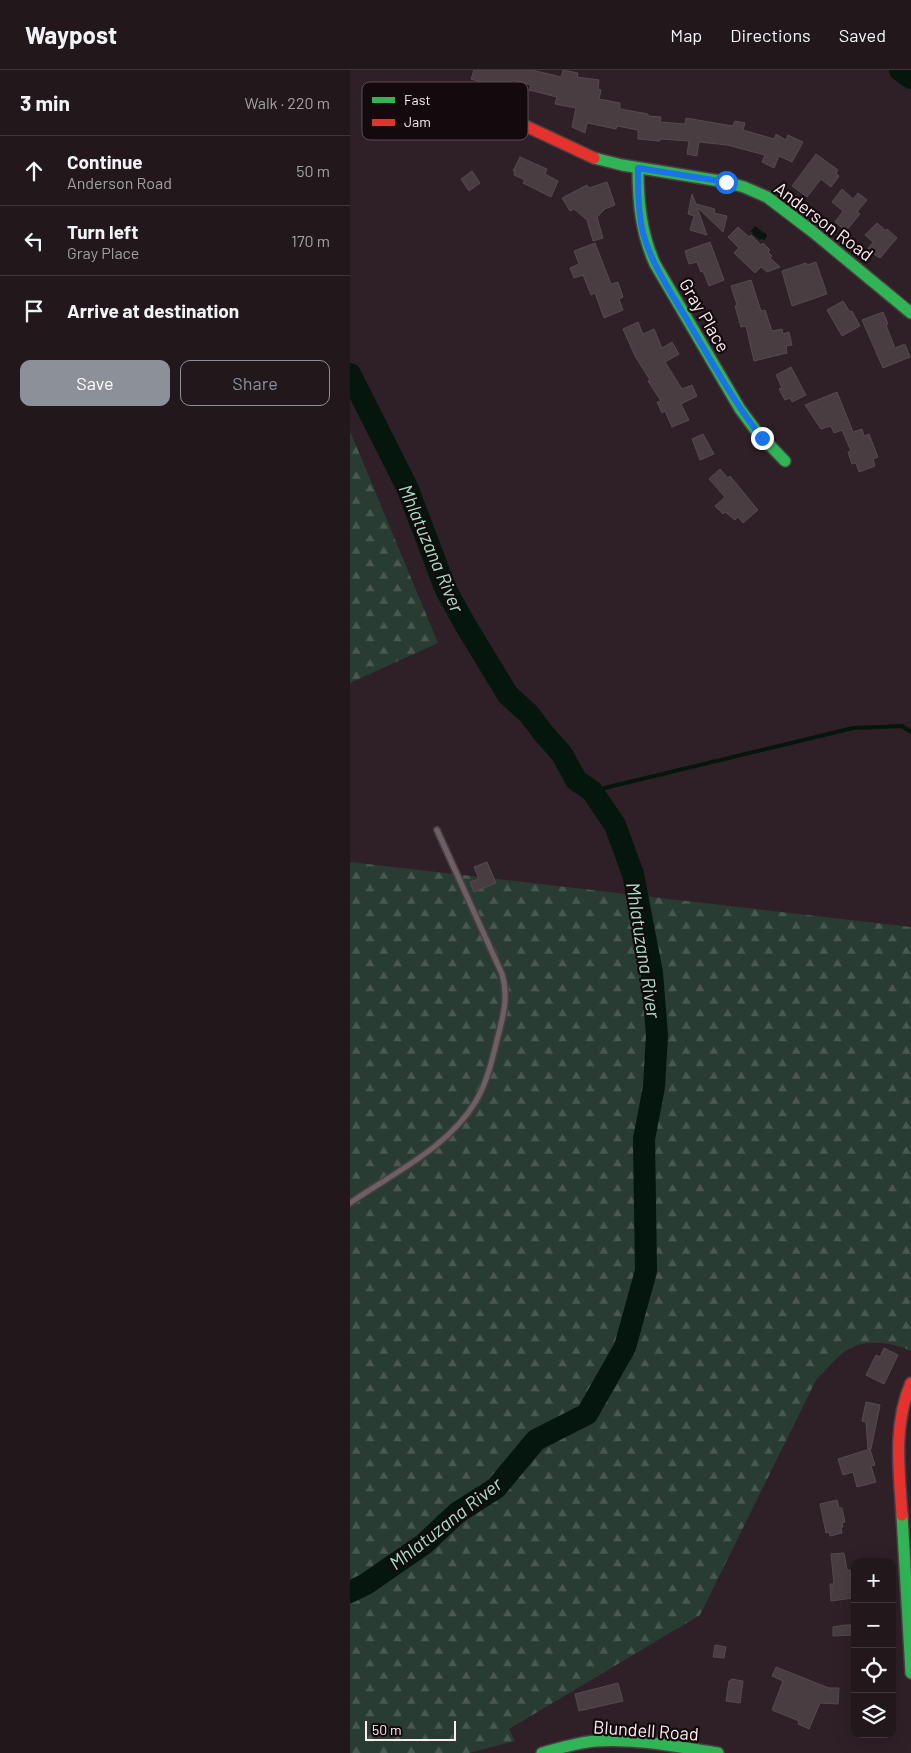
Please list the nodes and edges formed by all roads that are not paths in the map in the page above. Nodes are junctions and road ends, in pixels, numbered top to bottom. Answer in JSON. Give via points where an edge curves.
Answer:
{"nodes":[{"id":1,"x":528,"y":128,"type":"edge"},
{"id":2,"x":638,"y":168,"type":"junction"},
{"id":3,"x":911,"y":313,"type":"edge"},
{"id":4,"x":784,"y":461,"type":"dead end"},
{"id":5,"x":437,"y":830,"type":"dead end"},
{"id":6,"x":350,"y":1203,"type":"edge"},
{"id":7,"x":911,"y":1383,"type":"edge"},
{"id":8,"x":911,"y":1673,"type":"edge"},
{"id":9,"x":542,"y":1753,"type":"edge"},
{"id":10,"x":718,"y":1753,"type":"edge"}],
"edges":[{"from":1,"to":2,"type":"street","name":"Anderson Road","via":[[588,156]]},
{"from":2,"to":3,"type":"street","name":"Anderson Road","via":[[726,182],[767,197]]},
{"from":2,"to":4,"type":"street","name":"Gray Place","via":[[643,233],[653,259],[748,420]]},
{"from":5,"to":6,"type":"lane","via":[[502,974],[506,1002],[501,1027],[485,1083],[462,1120],[428,1151]]},
{"from":7,"to":8,"type":"street","via":[[900,1421],[898,1454]]},
{"from":9,"to":10,"type":"street","name":"Blundell Road","via":[[603,1741]]}]}
